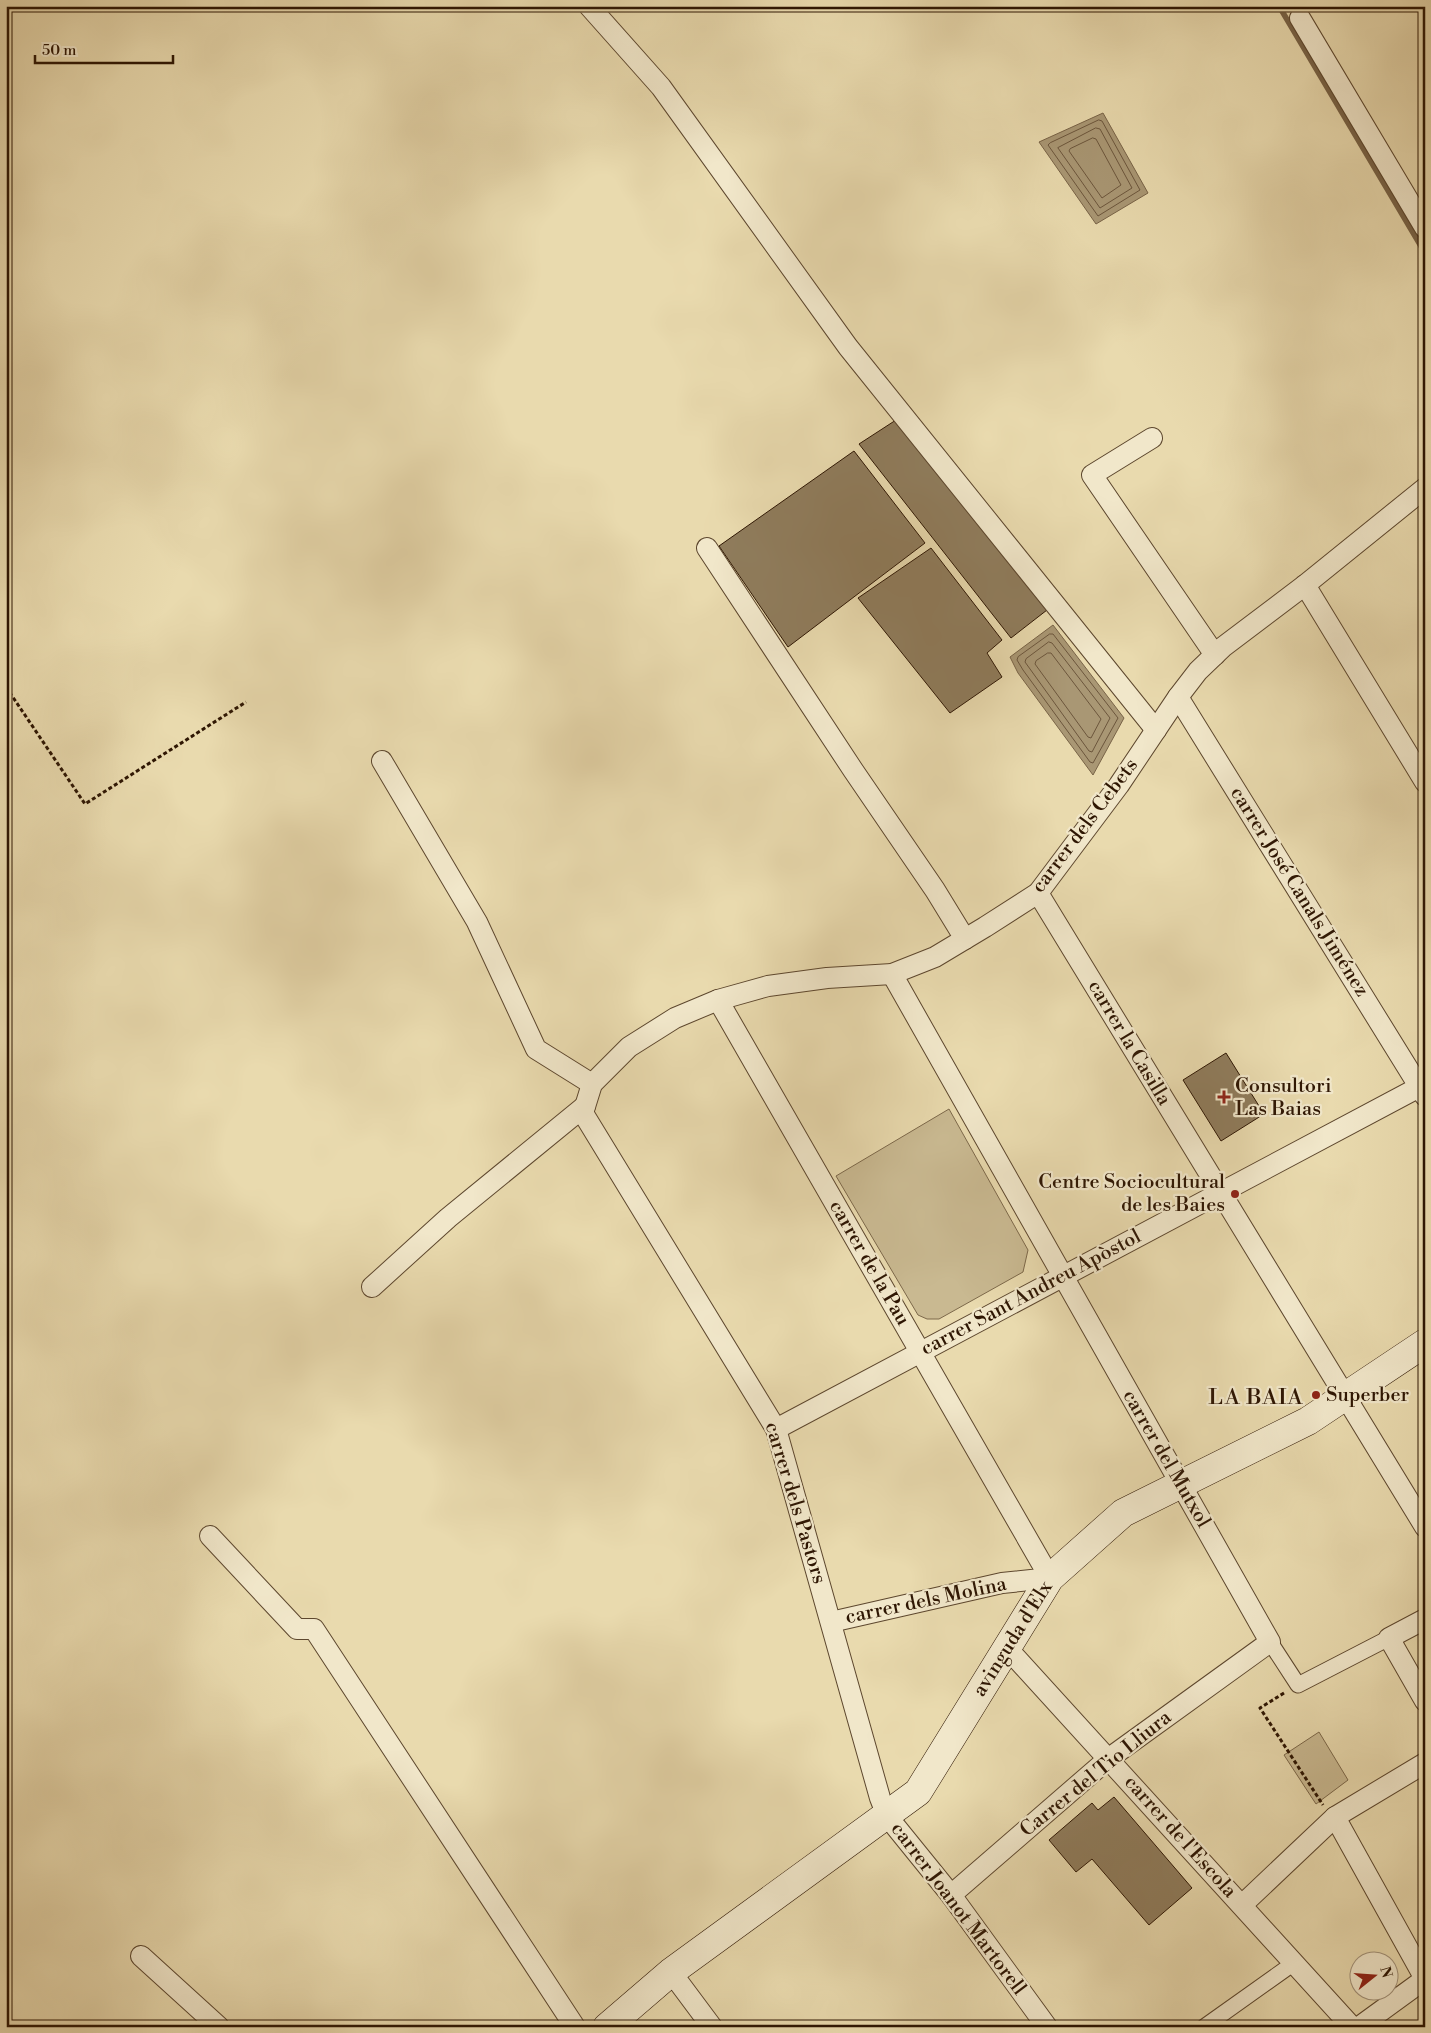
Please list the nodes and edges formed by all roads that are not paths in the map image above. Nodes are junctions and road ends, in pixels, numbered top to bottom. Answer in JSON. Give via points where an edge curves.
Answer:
{"nodes":[{"id":1,"x":589,"y":6,"type":"edge"},
{"id":2,"x":1300,"y":18,"type":"dead end"},
{"id":3,"x":1425,"y":228,"type":"edge"},
{"id":4,"x":1152,"y":438,"type":"dead end"},
{"id":5,"x":1425,"y":488,"type":"edge"},
{"id":6,"x":707,"y":548,"type":"dead end"},
{"id":7,"x":1305,"y":585,"type":"junction"},
{"id":8,"x":1215,"y":655,"type":"junction"},
{"id":9,"x":1178,"y":697,"type":"junction"},
{"id":10,"x":1156,"y":730,"type":"junction"},
{"id":11,"x":382,"y":761,"type":"dead end"},
{"id":12,"x":1425,"y":782,"type":"edge"},
{"id":13,"x":1038,"y":893,"type":"junction"},
{"id":14,"x":965,"y":940,"type":"junction"},
{"id":15,"x":892,"y":974,"type":"junction"},
{"id":16,"x":718,"y":1000,"type":"junction"},
{"id":17,"x":592,"y":1084,"type":"junction"},
{"id":18,"x":1423,"y":1089,"type":"edge"},
{"id":19,"x":584,"y":1110,"type":"junction"},
{"id":20,"x":1220,"y":1193,"type":"junction"},
{"id":21,"x":1062,"y":1276,"type":"junction"},
{"id":22,"x":372,"y":1287,"type":"dead end"},
{"id":23,"x":1425,"y":1343,"type":"edge"},
{"id":24,"x":920,"y":1352,"type":"junction"},
{"id":25,"x":1345,"y":1397,"type":"junction"},
{"id":26,"x":776,"y":1428,"type":"junction"},
{"id":27,"x":1181,"y":1484,"type":"junction"},
{"id":28,"x":1425,"y":1527,"type":"edge"},
{"id":29,"x":210,"y":1536,"type":"dead end"},
{"id":30,"x":1050,"y":1578,"type":"junction"},
{"id":31,"x":1425,"y":1619,"type":"edge"},
{"id":32,"x":831,"y":1622,"type":"junction"},
{"id":33,"x":1389,"y":1638,"type":"junction"},
{"id":34,"x":1270,"y":1642,"type":"junction"},
{"id":35,"x":1007,"y":1648,"type":"junction"},
{"id":36,"x":1425,"y":1701,"type":"edge"},
{"id":37,"x":1108,"y":1759,"type":"junction"},
{"id":38,"x":1425,"y":1763,"type":"edge"},
{"id":39,"x":1342,"y":1812,"type":"junction"},
{"id":40,"x":887,"y":1816,"type":"junction"},
{"id":41,"x":951,"y":1895,"type":"junction"},
{"id":42,"x":1242,"y":1905,"type":"junction"},
{"id":43,"x":141,"y":1956,"type":"dead end"},
{"id":44,"x":1294,"y":1963,"type":"junction"},
{"id":45,"x":672,"y":1972,"type":"junction"},
{"id":46,"x":1425,"y":1979,"type":"edge"},
{"id":47,"x":219,"y":2027,"type":"edge"},
{"id":48,"x":575,"y":2027,"type":"edge"},
{"id":49,"x":608,"y":2027,"type":"edge"},
{"id":50,"x":712,"y":2027,"type":"edge"},
{"id":51,"x":1047,"y":2027,"type":"edge"},
{"id":52,"x":1204,"y":2027,"type":"edge"},
{"id":53,"x":1352,"y":2027,"type":"edge"},
{"id":54,"x":1359,"y":2027,"type":"edge"}],
"edges":[{"from":1,"to":10,"type":"street","via":[[661,87],[848,347]]},
{"from":2,"to":3,"type":"street"},
{"from":4,"to":8,"type":"street","via":[[1092,475]]},
{"from":5,"to":7,"type":"street","name":"carrer dels Cebets"},
{"from":6,"to":14,"type":"street"},
{"from":7,"to":8,"type":"street","name":"carrer dels Cebets"},
{"from":7,"to":12,"type":"street"},
{"from":8,"to":9,"type":"street","name":"carrer dels Cebets"},
{"from":9,"to":10,"type":"street","name":"carrer dels Cebets"},
{"from":9,"to":18,"type":"street","name":"carrer José Canals Jiménez"},
{"from":10,"to":13,"type":"street","name":"carrer dels Cebets"},
{"from":11,"to":17,"type":"street","via":[[477,922],[536,1049]]},
{"from":13,"to":14,"type":"street","name":"carrer dels Cebets"},
{"from":13,"to":20,"type":"street","name":"carrer la Casilla"},
{"from":14,"to":15,"type":"street","name":"carrer dels Cebets"},
{"from":15,"to":16,"type":"street","name":"carrer dels Cebets","via":[[768,986]]},
{"from":15,"to":21,"type":"street","name":"carrer del Mutxol"},
{"from":16,"to":17,"type":"street","name":"carrer dels Cebets","via":[[675,1018],[628,1047]]},
{"from":16,"to":24,"type":"street","name":"carrer de la Pau"},
{"from":17,"to":19,"type":"street","name":"carrer dels Cebets"},
{"from":18,"to":20,"type":"street","name":"carrer Sant Andreu Apòstol"},
{"from":19,"to":22,"type":"street","via":[[448,1218]]},
{"from":19,"to":26,"type":"street","name":"carrer dels Pastors"},
{"from":20,"to":21,"type":"street","name":"carrer Sant Andreu Apòstol"},
{"from":20,"to":25,"type":"street","name":"carrer la Casilla"},
{"from":21,"to":24,"type":"street","name":"carrer Sant Andreu Apòstol"},
{"from":21,"to":27,"type":"street","name":"carrer del Mutxol"},
{"from":23,"to":25,"type":"main road","name":"avinguda d'Elx"},
{"from":24,"to":26,"type":"street","name":"carrer Sant Andreu Apòstol"},
{"from":24,"to":30,"type":"street","name":"carrer de la Pau"},
{"from":25,"to":27,"type":"main road","name":"avinguda d'Elx","via":[[1308,1421]]},
{"from":25,"to":28,"type":"street","name":"carrer la Casilla"},
{"from":26,"to":32,"type":"street","name":"carrer dels Pastors"},
{"from":27,"to":30,"type":"main road","name":"avinguda d'Elx","via":[[1123,1513]]},
{"from":27,"to":34,"type":"street","name":"carrer del Mutxol"},
{"from":29,"to":48,"type":"street","via":[[297,1629],[314,1629]]},
{"from":30,"to":32,"type":"street","name":"carrer dels Molina","via":[[1002,1583]]},
{"from":30,"to":35,"type":"main road","name":"avinguda d'Elx"},
{"from":31,"to":33,"type":"street"},
{"from":32,"to":40,"type":"street","name":"carrer dels Pastors"},
{"from":33,"to":34,"type":"street","via":[[1300,1684]]},
{"from":33,"to":36,"type":"street"},
{"from":34,"to":37,"type":"street","name":"Carrer del Tio Lliura"},
{"from":35,"to":37,"type":"street","name":"carrer de l'Escola"},
{"from":35,"to":40,"type":"main road","name":"avinguda d'Elx","via":[[918,1792]]},
{"from":37,"to":41,"type":"street","name":"Carrer del Tio Lliura"},
{"from":37,"to":42,"type":"street","name":"carrer de l'Escola"},
{"from":38,"to":39,"type":"street"},
{"from":39,"to":42,"type":"street"},
{"from":39,"to":46,"type":"street"},
{"from":40,"to":41,"type":"street","name":"carrer Joanot Martorell"},
{"from":40,"to":45,"type":"main road","name":"avinguda d'Elx"},
{"from":41,"to":51,"type":"street","name":"carrer Joanot Martorell"},
{"from":42,"to":44,"type":"street","name":"carrer de l'Escola"},
{"from":43,"to":47,"type":"street"},
{"from":44,"to":52,"type":"street"},
{"from":44,"to":53,"type":"street","name":"carrer de l'Escola"},
{"from":45,"to":49,"type":"main road","name":"avinguda d'Elx"},
{"from":45,"to":50,"type":"street"},
{"from":46,"to":54,"type":"street"}]}
